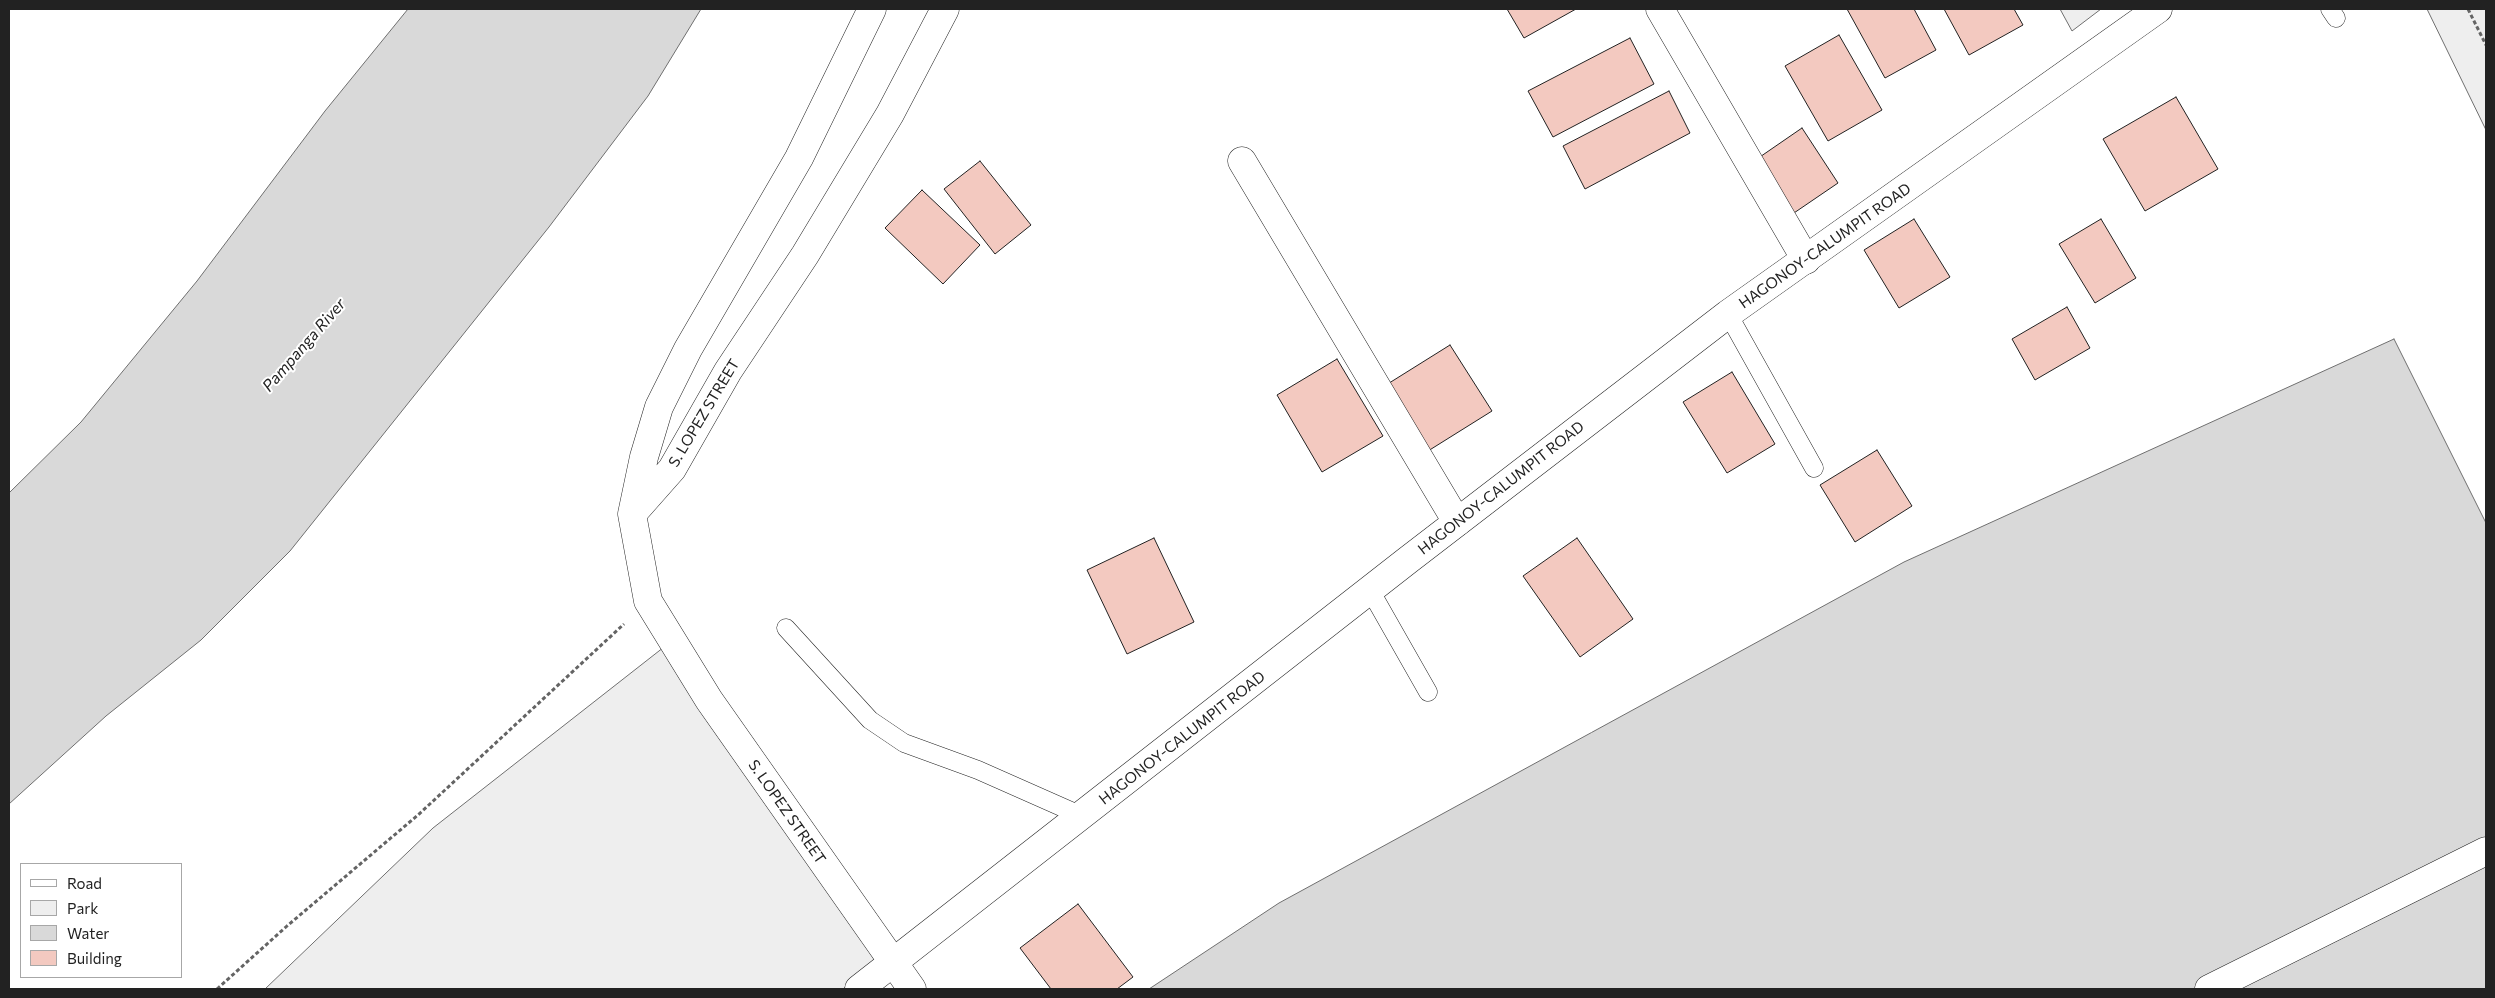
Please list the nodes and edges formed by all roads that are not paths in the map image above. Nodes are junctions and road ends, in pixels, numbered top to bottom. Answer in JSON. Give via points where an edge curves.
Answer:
{"nodes":[{"id":1,"x":872,"y":9,"type":"edge"},
{"id":2,"x":945,"y":9,"type":"edge"},
{"id":3,"x":1660,"y":9,"type":"edge"},
{"id":4,"x":2158,"y":9,"type":"edge"},
{"id":5,"x":1242,"y":161,"type":"dead end"},
{"id":6,"x":1806,"y":260,"type":"junction"},
{"id":7,"x":1728,"y":314,"type":"junction"},
{"id":8,"x":1814,"y":468,"type":"dead end"},
{"id":9,"x":632,"y":514,"type":"junction"},
{"id":10,"x":1457,"y":522,"type":"junction"},
{"id":11,"x":1370,"y":590,"type":"junction"},
{"id":12,"x":786,"y":628,"type":"dead end"},
{"id":13,"x":1428,"y":692,"type":"dead end"},
{"id":14,"x":1082,"y":816,"type":"junction"},
{"id":15,"x":2486,"y":851,"type":"edge"},
{"id":16,"x":893,"y":965,"type":"junction"},
{"id":17,"x":859,"y":989,"type":"edge"},
{"id":18,"x":912,"y":989,"type":"edge"},
{"id":19,"x":2209,"y":989,"type":"edge"}],
"edges":[{"from":1,"to":9,"type":"street","via":[[799,158],[688,349],[659,407]]},
{"from":2,"to":9,"type":"street","name":"S. LOPEZ STREET","via":[[890,114],[805,255],[728,371],[672,469]]},
{"from":3,"to":6,"type":"street"},
{"from":4,"to":6,"type":"street","name":"HAGONOY-CALUMPIT ROAD"},
{"from":5,"to":10,"type":"street"},
{"from":6,"to":7,"type":"street","name":"HAGONOY-CALUMPIT ROAD"},
{"from":7,"to":8,"type":"lane"},
{"from":7,"to":10,"type":"street","name":"HAGONOY-CALUMPIT ROAD"},
{"from":9,"to":16,"type":"street","name":"S. LOPEZ STREET","via":[[648,601],[708,700]]},
{"from":10,"to":11,"type":"street","name":"HAGONOY-CALUMPIT ROAD"},
{"from":11,"to":13,"type":"lane"},
{"from":11,"to":14,"type":"street","name":"HAGONOY-CALUMPIT ROAD"},
{"from":12,"to":14,"type":"lane","via":[[870,720],[904,743],[978,770]]},
{"from":14,"to":16,"type":"street","name":"HAGONOY-CALUMPIT ROAD"},
{"from":15,"to":19,"type":"street"},
{"from":16,"to":17,"type":"street","name":"HAGONOY-CALUMPIT ROAD"},
{"from":16,"to":18,"type":"street","name":"S. LOPEZ STREET"}]}
